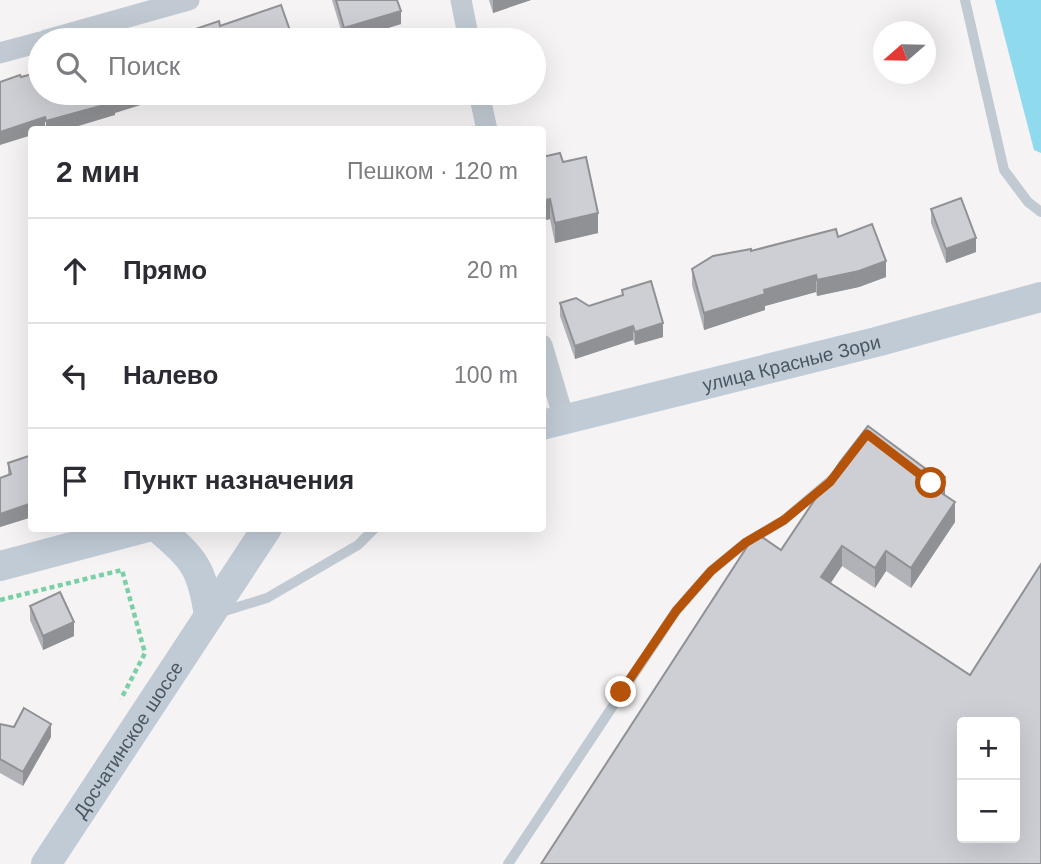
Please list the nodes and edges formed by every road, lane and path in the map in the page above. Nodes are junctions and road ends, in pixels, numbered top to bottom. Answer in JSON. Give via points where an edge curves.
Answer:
{"nodes":[{"id":1,"x":188,"y":0,"type":"edge"},
{"id":2,"x":461,"y":0,"type":"edge"},
{"id":3,"x":965,"y":0,"type":"edge"},
{"id":4,"x":89,"y":28,"type":"edge"},
{"id":5,"x":467,"y":28,"type":"edge"},
{"id":6,"x":28,"y":45,"type":"edge"},
{"id":7,"x":0,"y":53,"type":"edge"},
{"id":8,"x":482,"y":105,"type":"edge"},
{"id":9,"x":486,"y":126,"type":"edge"},
{"id":10,"x":1041,"y":212,"type":"edge"},
{"id":11,"x":1041,"y":297,"type":"edge"},
{"id":12,"x":546,"y":373,"type":"edge"},
{"id":13,"x":553,"y":422,"type":"edge"},
{"id":14,"x":837,"y":472,"type":"edge"},
{"id":15,"x":129,"y":532,"type":"edge"},
{"id":16,"x":163,"y":532,"type":"edge"},
{"id":17,"x":264,"y":532,"type":"edge"},
{"id":18,"x":371,"y":532,"type":"edge"},
{"id":19,"x":0,"y":566,"type":"edge"},
{"id":20,"x":0,"y":600,"type":"edge"},
{"id":21,"x":209,"y":616,"type":"junction"},
{"id":22,"x":126,"y":685,"type":"dead end"},
{"id":23,"x":46,"y":864,"type":"edge"},
{"id":24,"x":508,"y":864,"type":"edge"}],
"edges":[{"from":1,"to":4,"type":"street"},
{"from":2,"to":5,"type":"street"},
{"from":3,"to":10,"type":"lane","via":[[1004,170]]},
{"from":6,"to":7,"type":"street"},
{"from":8,"to":9,"type":"street"},
{"from":11,"to":13,"type":"main road","name":"улица Красные Зори"},
{"from":12,"to":13,"type":"street"},
{"from":14,"to":24,"type":"lane","via":[[784,520],[711,571],[676,611]]},
{"from":15,"to":19,"type":"main road"},
{"from":16,"to":21,"type":"main road","via":[[198,568]]},
{"from":17,"to":21,"type":"main road","name":"Досчатинское шоссе"},
{"from":18,"to":21,"type":"lane","via":[[358,545],[267,598]]},
{"from":20,"to":22,"type":"path","via":[[122,570],[145,653]]},
{"from":21,"to":23,"type":"main road","name":"Досчатинское шоссе"}]}
